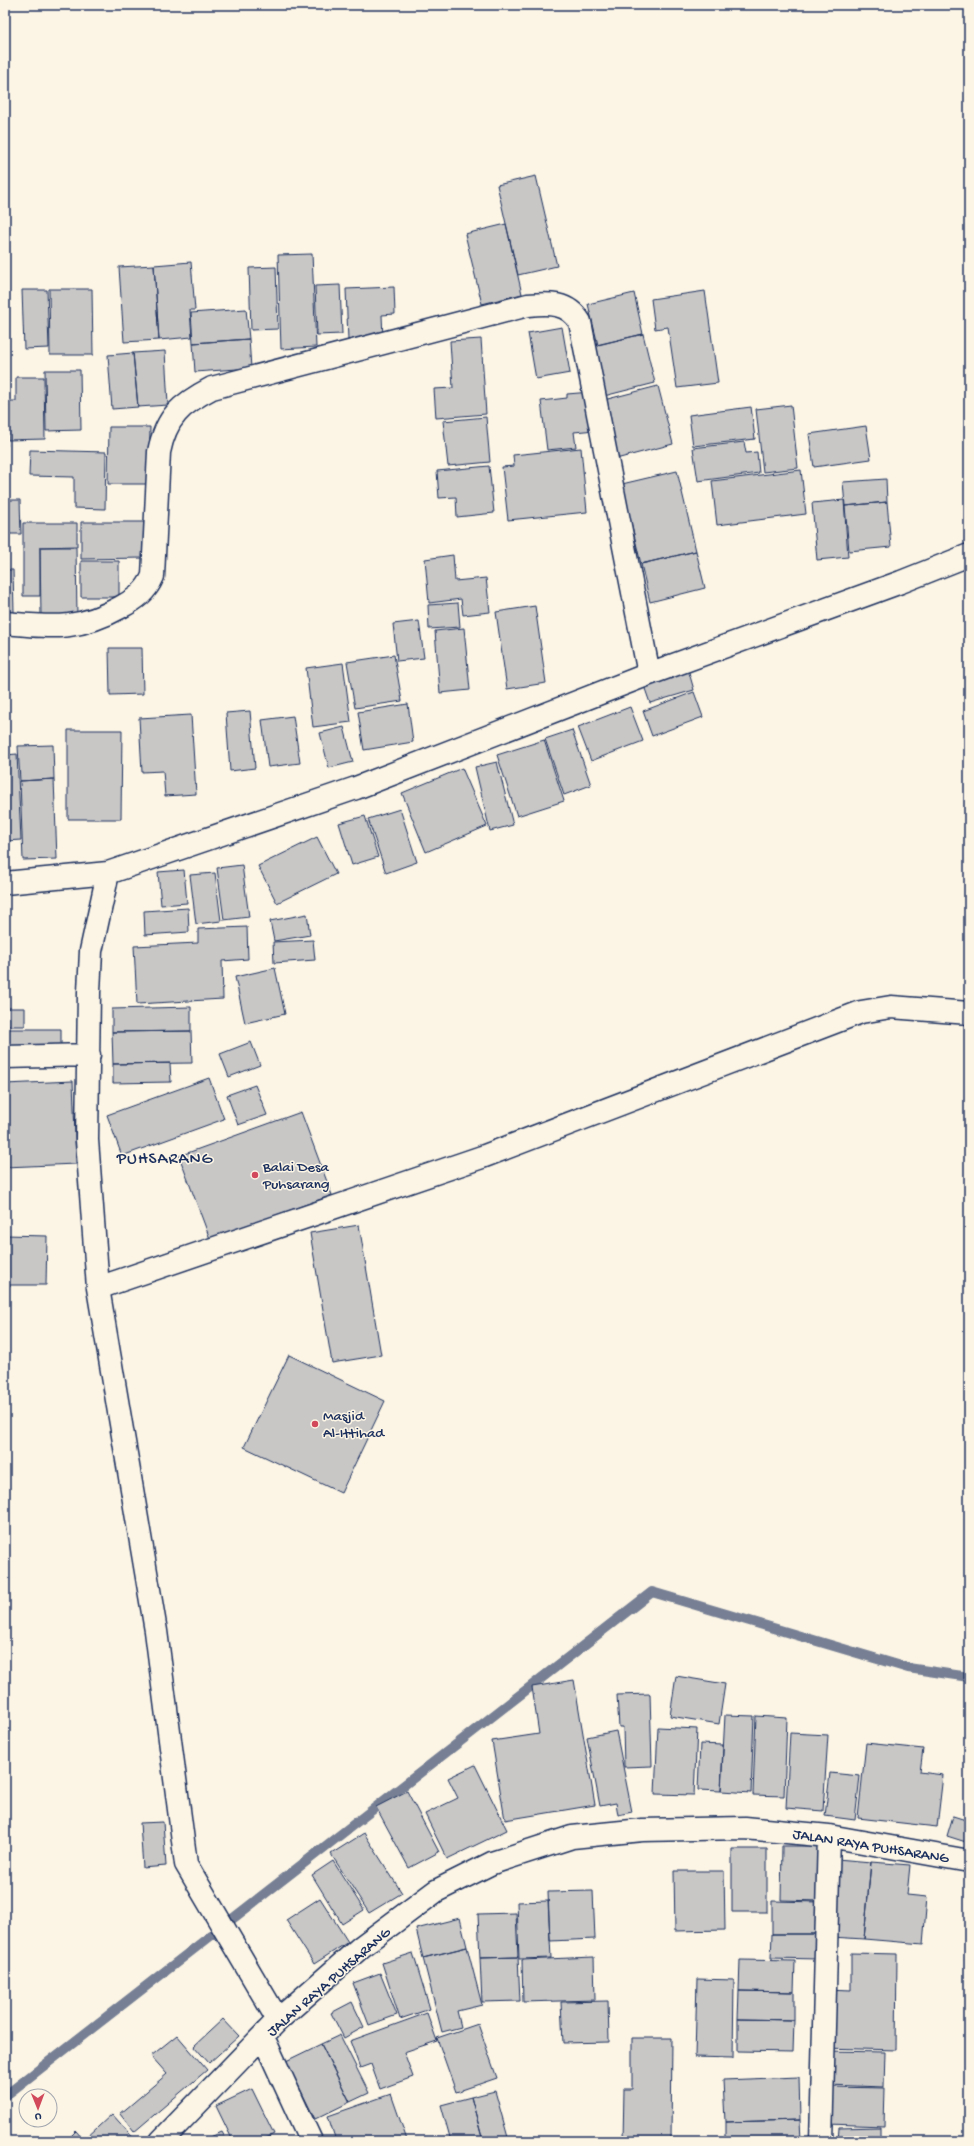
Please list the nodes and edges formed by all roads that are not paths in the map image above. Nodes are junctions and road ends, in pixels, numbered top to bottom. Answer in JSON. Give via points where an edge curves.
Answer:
{"nodes":[{"id":1,"x":969,"y":554,"type":"edge"},
{"id":2,"x":5,"y":623,"type":"edge"},
{"id":3,"x":649,"y":674,"type":"junction"},
{"id":4,"x":108,"y":873,"type":"junction"},
{"id":5,"x":5,"y":883,"type":"edge"},
{"id":6,"x":969,"y":1013,"type":"edge"},
{"id":7,"x":89,"y":1055,"type":"junction"},
{"id":8,"x":5,"y":1057,"type":"edge"},
{"id":9,"x":98,"y":1288,"type":"junction"},
{"id":10,"x":829,"y":1836,"type":"junction"},
{"id":11,"x":969,"y":1861,"type":"edge"},
{"id":12,"x":278,"y":2020,"type":"junction"},
{"id":13,"x":263,"y":2037,"type":"junction"},
{"id":14,"x":161,"y":2141,"type":"edge"},
{"id":15,"x":311,"y":2141,"type":"edge"},
{"id":16,"x":821,"y":2141,"type":"edge"}],
"edges":[{"from":1,"to":3,"type":"street","via":[[901,582]]},
{"from":2,"to":3,"type":"street","via":[[51,627],[77,625],[100,619],[143,594],[153,576],[158,452],[163,434],[173,416],[188,400],[212,388],[528,305],[544,304],[569,308],[580,322]]},
{"from":3,"to":4,"type":"street","via":[[356,788]]},
{"from":4,"to":5,"type":"street"},
{"from":4,"to":7,"type":"street","via":[[91,951]]},
{"from":6,"to":9,"type":"street","via":[[891,1007],[861,1012],[482,1157]]},
{"from":7,"to":8,"type":"street"},
{"from":7,"to":9,"type":"street","via":[[87,1140]]},
{"from":9,"to":12,"type":"street","via":[[156,1631],[186,1864]]},
{"from":10,"to":11,"type":"street","name":"JALAN RAYA PUHSARANG"},
{"from":10,"to":12,"type":"street","name":"JALAN RAYA PUHSARANG","via":[[745,1828],[642,1830],[572,1837],[492,1863],[436,1891],[361,1947]]},
{"from":10,"to":16,"type":"street"},
{"from":12,"to":13,"type":"street","name":"JALAN RAYA PUHSARANG"},
{"from":13,"to":14,"type":"street","name":"JALAN RAYA PUHSARANG"},
{"from":13,"to":15,"type":"street"}]}
